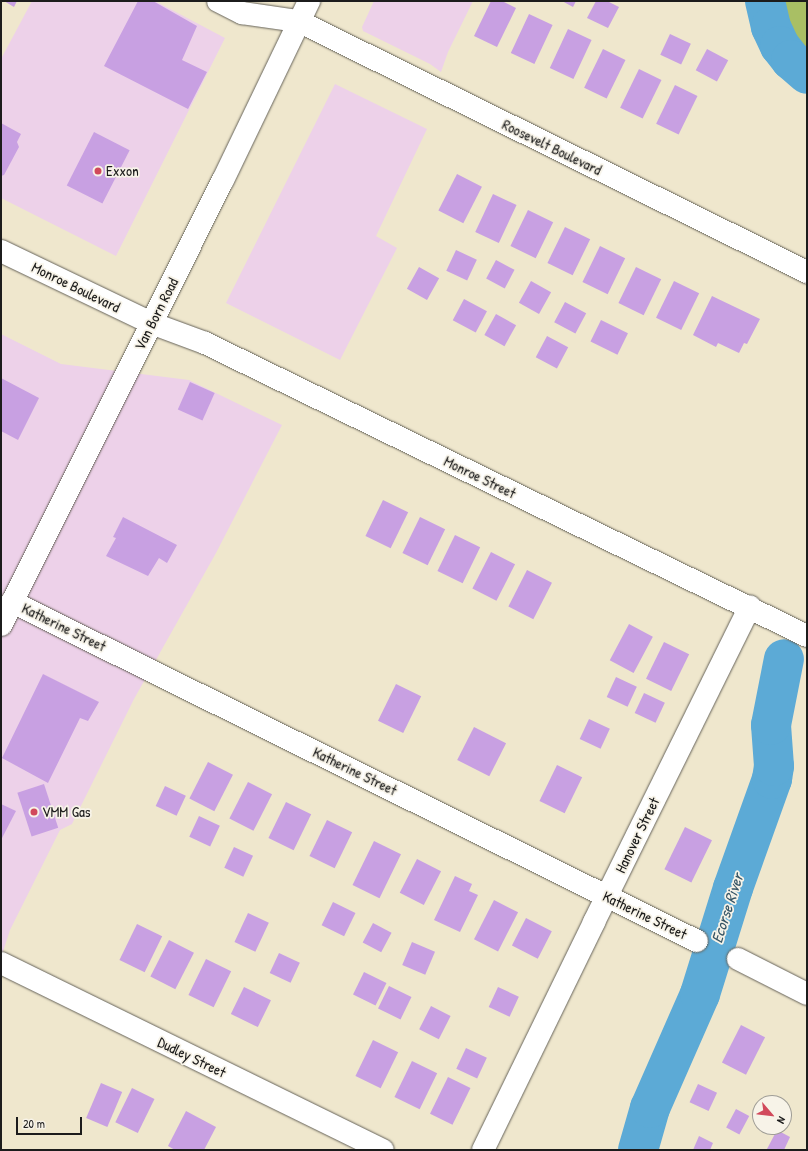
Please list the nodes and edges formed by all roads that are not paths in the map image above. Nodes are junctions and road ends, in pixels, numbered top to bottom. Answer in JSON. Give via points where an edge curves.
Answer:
{"nodes":[{"id":1,"x":218,"y":1,"type":"edge"},
{"id":2,"x":309,"y":1,"type":"edge"},
{"id":3,"x":298,"y":21,"type":"junction"},
{"id":4,"x":1,"y":250,"type":"edge"},
{"id":5,"x":807,"y":272,"type":"edge"},
{"id":6,"x":152,"y":323,"type":"junction"},
{"id":7,"x":12,"y":602,"type":"junction"},
{"id":8,"x":750,"y":607,"type":"junction"},
{"id":9,"x":1,"y":625,"type":"edge"},
{"id":10,"x":807,"y":636,"type":"edge"},
{"id":11,"x":607,"y":896,"type":"junction"},
{"id":12,"x":697,"y":941,"type":"dead end"},
{"id":13,"x":738,"y":959,"type":"dead end"},
{"id":14,"x":1,"y":963,"type":"edge"},
{"id":15,"x":807,"y":994,"type":"edge"},
{"id":16,"x":383,"y":1150,"type":"edge"},
{"id":17,"x":483,"y":1150,"type":"edge"}],
"edges":[{"from":1,"to":3,"type":"street","name":"Roosevelt Boulevard","via":[[242,13]]},
{"from":2,"to":3,"type":"street","name":"Van Born Road"},
{"from":3,"to":5,"type":"street","name":"Roosevelt Boulevard"},
{"from":3,"to":6,"type":"street","name":"Van Born Road"},
{"from":4,"to":6,"type":"street","name":"Monroe Boulevard"},
{"from":6,"to":7,"type":"street","name":"Van Born Road"},
{"from":6,"to":8,"type":"street","name":"Monroe Street","via":[[205,343]]},
{"from":7,"to":9,"type":"street","name":"Van Born Road"},
{"from":7,"to":11,"type":"street","name":"Katherine Street"},
{"from":8,"to":10,"type":"street","name":"Monroe Street"},
{"from":8,"to":11,"type":"street","name":"Hanover Street"},
{"from":11,"to":12,"type":"street","name":"Katherine Street"},
{"from":11,"to":17,"type":"street","name":"Hanover Street"},
{"from":13,"to":15,"type":"street"},
{"from":14,"to":16,"type":"street","name":"Dudley Street"}]}
